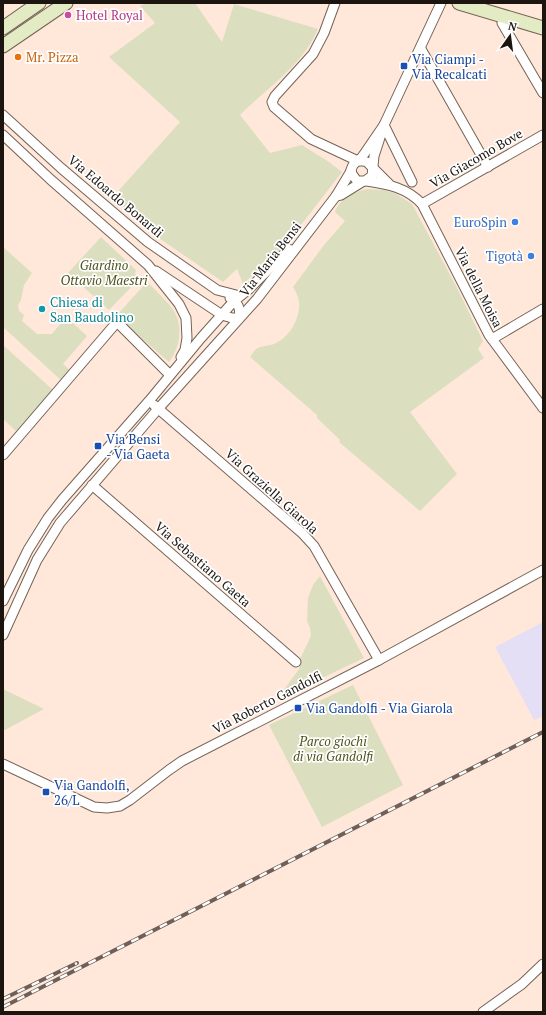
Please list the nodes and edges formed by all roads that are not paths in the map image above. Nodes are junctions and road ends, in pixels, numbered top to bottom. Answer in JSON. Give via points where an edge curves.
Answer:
{"nodes":[{"id":1,"x":39,"y":3,"type":"edge"},
{"id":2,"x":66,"y":3,"type":"edge"},
{"id":3,"x":335,"y":3,"type":"edge"},
{"id":4,"x":441,"y":3,"type":"edge"},
{"id":5,"x":458,"y":3,"type":"edge"},
{"id":6,"x":504,"y":16,"type":"junction"},
{"id":7,"x":3,"y":28,"type":"edge"},
{"id":8,"x":543,"y":28,"type":"edge"},
{"id":9,"x":3,"y":46,"type":"edge"},
{"id":10,"x":421,"y":49,"type":"junction"},
{"id":11,"x":543,"y":93,"type":"edge"},
{"id":12,"x":3,"y":115,"type":"edge"},
{"id":13,"x":384,"y":125,"type":"junction"},
{"id":14,"x":3,"y":135,"type":"edge"},
{"id":15,"x":543,"y":135,"type":"edge"},
{"id":16,"x":339,"y":154,"type":"junction"},
{"id":17,"x":358,"y":161,"type":"junction"},
{"id":18,"x":488,"y":166,"type":"junction"},
{"id":19,"x":372,"y":168,"type":"junction"},
{"id":20,"x":351,"y":170,"type":"junction"},
{"id":21,"x":365,"y":181,"type":"junction"},
{"id":22,"x":412,"y":182,"type":"dead end"},
{"id":23,"x":389,"y":184,"type":"junction"},
{"id":24,"x":336,"y":196,"type":"junction"},
{"id":25,"x":422,"y":204,"type":"junction"},
{"id":26,"x":313,"y":226,"type":"junction"},
{"id":27,"x":148,"y":265,"type":"junction"},
{"id":28,"x":237,"y":298,"type":"junction"},
{"id":29,"x":543,"y":309,"type":"edge"},
{"id":30,"x":222,"y":315,"type":"junction"},
{"id":31,"x":239,"y":318,"type":"junction"},
{"id":32,"x":492,"y":339,"type":"junction"},
{"id":33,"x":170,"y":375,"type":"junction"},
{"id":34,"x":150,"y":401,"type":"junction"},
{"id":35,"x":543,"y":408,"type":"edge"},
{"id":36,"x":158,"y":409,"type":"junction"},
{"id":37,"x":3,"y":456,"type":"edge"},
{"id":38,"x":92,"y":486,"type":"junction"},
{"id":39,"x":543,"y":570,"type":"edge"},
{"id":40,"x":3,"y":601,"type":"edge"},
{"id":41,"x":3,"y":635,"type":"edge"},
{"id":42,"x":379,"y":660,"type":"junction"},
{"id":43,"x":296,"y":662,"type":"dead end"},
{"id":44,"x":3,"y":764,"type":"edge"},
{"id":45,"x":543,"y":964,"type":"edge"},
{"id":46,"x":483,"y":1012,"type":"edge"}],
"edges":[{"from":1,"to":7,"type":"main road"},
{"from":2,"to":9,"type":"main road"},
{"from":3,"to":16,"type":"street","via":[[313,54],[272,102],[311,139]]},
{"from":4,"to":10,"type":"street"},
{"from":5,"to":6,"type":"main road"},
{"from":6,"to":8,"type":"main road"},
{"from":6,"to":11,"type":"street","via":[[502,23]]},
{"from":10,"to":13,"type":"street"},
{"from":10,"to":18,"type":"street"},
{"from":12,"to":28,"type":"street","name":"Via Edoardo Bonardi","via":[[148,242],[217,290]]},
{"from":13,"to":17,"type":"street"},
{"from":13,"to":19,"type":"street","via":[[374,153]]},
{"from":13,"to":22,"type":"street"},
{"from":14,"to":27,"type":"street"},
{"from":15,"to":18,"type":"street","name":"Via Giacomo Bove"},
{"from":16,"to":17,"type":"street"},
{"from":16,"to":20,"type":"street"},
{"from":17,"to":19,"type":"street","via":[[366,161]]},
{"from":17,"to":20,"type":"street"},
{"from":18,"to":25,"type":"street","name":"Via Giacomo Bove"},
{"from":19,"to":21,"type":"street","via":[[372,176]]},
{"from":19,"to":23,"type":"street","name":"Via della Moisa"},
{"from":20,"to":21,"type":"street","via":[[354,178]]},
{"from":20,"to":24,"type":"street"},
{"from":21,"to":23,"type":"street","name":"Via della Moisa"},
{"from":21,"to":24,"type":"street"},
{"from":23,"to":25,"type":"street","name":"Via della Moisa","via":[[411,194]]},
{"from":24,"to":26,"type":"street"},
{"from":25,"to":32,"type":"street","name":"Via della Moisa"},
{"from":26,"to":28,"type":"street","name":"Via Maria Bensi"},
{"from":26,"to":31,"type":"street","name":"Via Maria Bensi","via":[[257,299]]},
{"from":27,"to":30,"type":"street"},
{"from":27,"to":33,"type":"street","via":[[179,304],[186,318],[186,345]]},
{"from":28,"to":30,"type":"street","name":"Via Maria Bensi"},
{"from":28,"to":31,"type":"street"},
{"from":29,"to":32,"type":"street"},
{"from":30,"to":31,"type":"street"},
{"from":30,"to":33,"type":"street","name":"Via Maria Bensi"},
{"from":31,"to":36,"type":"street","name":"Via Maria Bensi"},
{"from":32,"to":35,"type":"street","name":"Via della Moisa"},
{"from":33,"to":34,"type":"street","name":"Via Maria Bensi"},
{"from":33,"to":37,"type":"street","via":[[117,322]]},
{"from":34,"to":36,"type":"street","name":"Via Graziella Giarola"},
{"from":34,"to":40,"type":"street","name":"Via Maria Bensi","via":[[53,512],[23,558]]},
{"from":36,"to":38,"type":"street","name":"Via Maria Bensi"},
{"from":36,"to":42,"type":"street","name":"Via Graziella Giarola","via":[[314,546]]},
{"from":38,"to":41,"type":"street","name":"Via Maria Bensi","via":[[62,520],[43,550],[28,577]]},
{"from":38,"to":43,"type":"street","name":"Via Sebastiano Gaeta"},
{"from":39,"to":42,"type":"street","name":"Via Roberto Gandolfi"},
{"from":42,"to":44,"type":"street","name":"Via Roberto Gandolfi","via":[[182,761],[120,806],[94,807]]},
{"from":45,"to":46,"type":"street","via":[[522,984]]}]}
